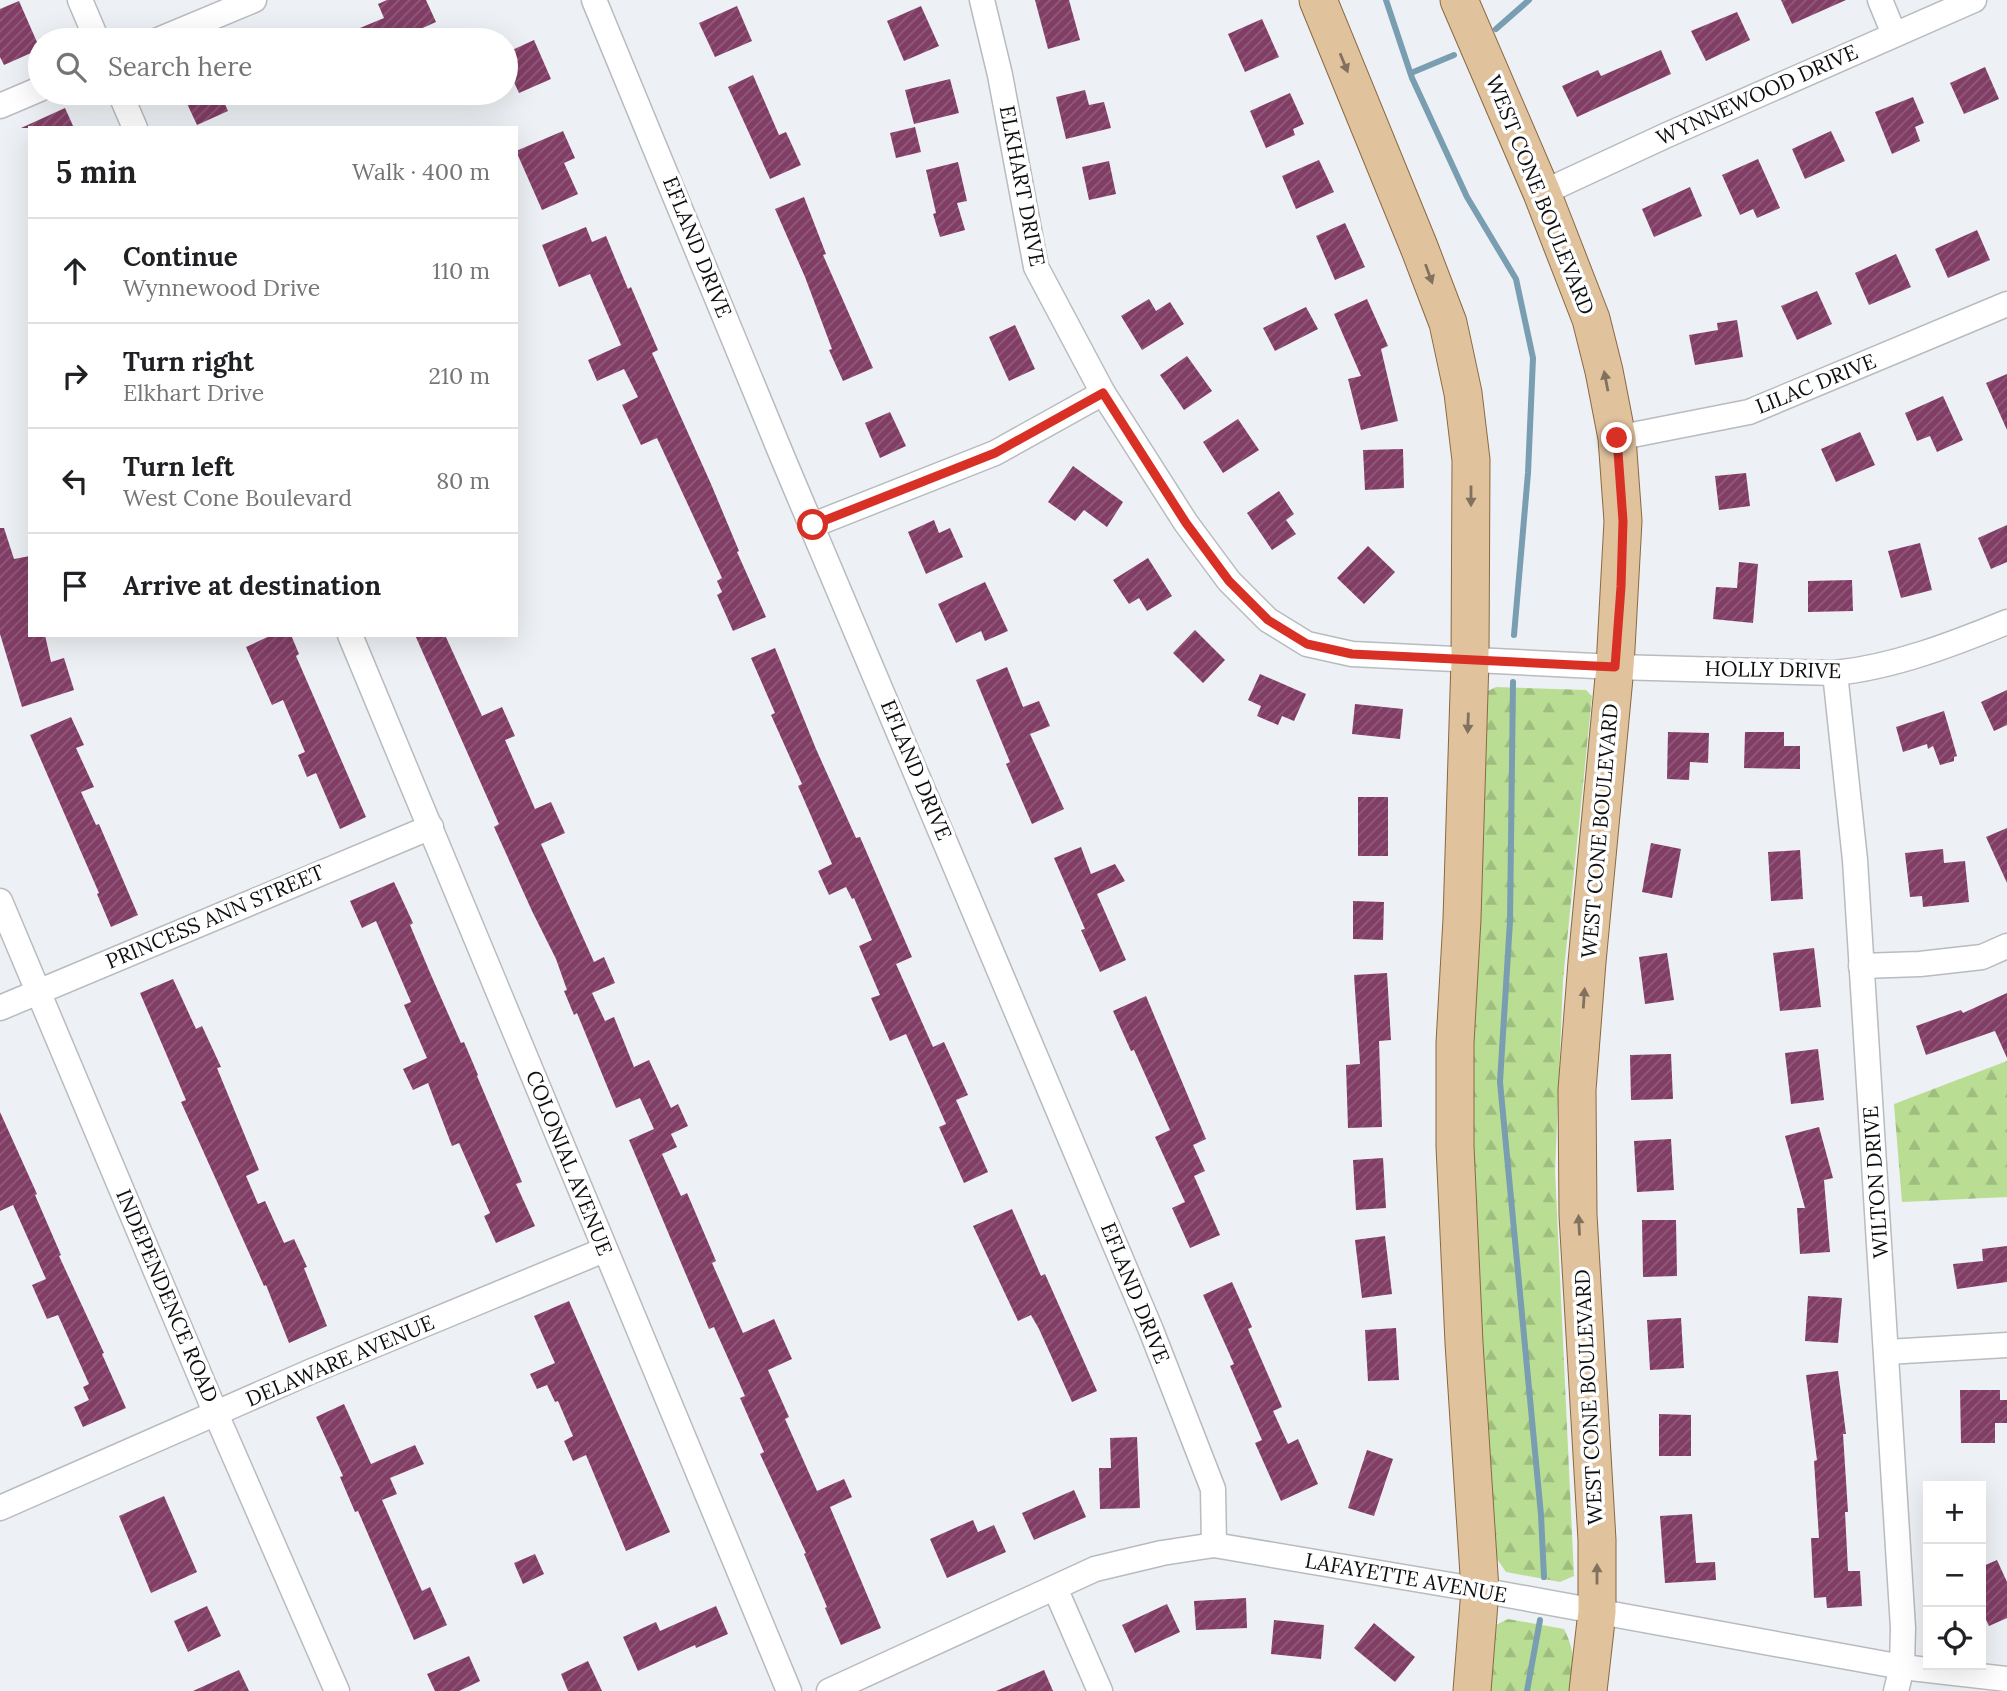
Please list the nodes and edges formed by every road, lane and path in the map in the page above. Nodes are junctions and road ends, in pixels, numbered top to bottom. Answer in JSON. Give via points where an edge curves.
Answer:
{"nodes":[{"id":1,"x":80,"y":0,"type":"edge"},
{"id":2,"x":254,"y":0,"type":"edge"},
{"id":3,"x":594,"y":0,"type":"edge"},
{"id":4,"x":982,"y":0,"type":"edge"},
{"id":5,"x":1318,"y":0,"type":"edge"},
{"id":6,"x":1459,"y":0,"type":"edge"},
{"id":7,"x":1880,"y":0,"type":"edge"},
{"id":8,"x":1973,"y":0,"type":"edge"},
{"id":9,"x":92,"y":28,"type":"edge"},
{"id":10,"x":187,"y":28,"type":"edge"},
{"id":11,"x":1894,"y":34,"type":"junction"},
{"id":12,"x":28,"y":94,"type":"edge"},
{"id":13,"x":125,"y":105,"type":"edge"},
{"id":14,"x":0,"y":106,"type":"edge"},
{"id":15,"x":134,"y":126,"type":"edge"},
{"id":16,"x":1542,"y":193,"type":"junction"},
{"id":17,"x":2007,"y":304,"type":"edge"},
{"id":18,"x":1103,"y":393,"type":"junction"},
{"id":19,"x":1617,"y":438,"type":"junction"},
{"id":20,"x":813,"y":525,"type":"junction"},
{"id":21,"x":2007,"y":622,"type":"edge"},
{"id":22,"x":351,"y":637,"type":"edge"},
{"id":23,"x":1470,"y":660,"type":"junction"},
{"id":24,"x":1615,"y":667,"type":"junction"},
{"id":25,"x":1835,"y":673,"type":"junction"},
{"id":26,"x":430,"y":827,"type":"junction"},
{"id":27,"x":0,"y":901,"type":"edge"},
{"id":28,"x":2007,"y":946,"type":"edge"},
{"id":29,"x":1861,"y":966,"type":"junction"},
{"id":30,"x":39,"y":991,"type":"junction"},
{"id":31,"x":0,"y":1008,"type":"edge"},
{"id":32,"x":604,"y":1250,"type":"junction"},
{"id":33,"x":2007,"y":1345,"type":"edge"},
{"id":34,"x":1887,"y":1352,"type":"junction"},
{"id":35,"x":216,"y":1414,"type":"junction"},
{"id":36,"x":0,"y":1508,"type":"edge"},
{"id":37,"x":1214,"y":1545,"type":"junction"},
{"id":38,"x":1055,"y":1588,"type":"junction"},
{"id":39,"x":1480,"y":1590,"type":"junction"},
{"id":40,"x":1597,"y":1612,"type":"junction"},
{"id":41,"x":1902,"y":1667,"type":"junction"},
{"id":42,"x":2007,"y":1679,"type":"edge"},
{"id":43,"x":337,"y":1691,"type":"edge"},
{"id":44,"x":789,"y":1691,"type":"edge"},
{"id":45,"x":829,"y":1691,"type":"edge"},
{"id":46,"x":1100,"y":1691,"type":"edge"},
{"id":47,"x":1472,"y":1691,"type":"edge"},
{"id":48,"x":1588,"y":1691,"type":"edge"},
{"id":49,"x":1896,"y":1691,"type":"edge"}],
"edges":[{"from":1,"to":9,"type":"street"},
{"from":2,"to":10,"type":"street"},
{"from":3,"to":20,"type":"street","name":"EFLAND DRIVE"},
{"from":4,"to":18,"type":"street","name":"ELKHART DRIVE","via":[[1036,267]]},
{"from":5,"to":23,"type":"main road","one_way":true,"via":[[1448,323],[1471,460]]},
{"from":6,"to":16,"type":"main road","name":"WEST CONE BOULEVARD"},
{"from":7,"to":11,"type":"street"},
{"from":8,"to":11,"type":"street","name":"WYNNEWOOD DRIVE"},
{"from":11,"to":16,"type":"street","name":"WYNNEWOOD DRIVE"},
{"from":12,"to":14,"type":"street"},
{"from":13,"to":15,"type":"street"},
{"from":19,"to":16,"type":"main road","name":"WEST CONE BOULEVARD","one_way":true,"via":[[1591,320]]},
{"from":17,"to":19,"type":"street","name":"LILAC DRIVE","via":[[1749,412]]},
{"from":18,"to":20,"type":"street","via":[[995,453]]},
{"from":18,"to":23,"type":"street","name":"ELKHART DRIVE","via":[[1193,533],[1229,581],[1268,620],[1307,644],[1352,654]]},
{"from":19,"to":24,"type":"main road","name":"WEST CONE BOULEVARD","via":[[1623,521]]},
{"from":20,"to":37,"type":"street","name":"EFLAND DRIVE","via":[[1151,1330],[1213,1489]]},
{"from":21,"to":25,"type":"street","name":"HOLLY DRIVE","via":[[1890,663]]},
{"from":22,"to":26,"type":"street","name":"COLONIAL AVENUE"},
{"from":23,"to":24,"type":"street","name":"ELKHART DRIVE"},
{"from":23,"to":39,"type":"main road","one_way":true,"via":[[1455,1146]]},
{"from":24,"to":25,"type":"street","name":"HOLLY DRIVE"},
{"from":40,"to":24,"type":"main road","name":"WEST CONE BOULEVARD","one_way":true,"via":[[1578,1215],[1577,1090]]},
{"from":25,"to":29,"type":"street","name":"WILTON DRIVE"},
{"from":26,"to":30,"type":"street","name":"PRINCESS ANN STREET"},
{"from":26,"to":32,"type":"street","name":"COLONIAL AVENUE"},
{"from":27,"to":30,"type":"street","name":"INDEPENDENCE ROAD"},
{"from":28,"to":29,"type":"street","via":[[1982,957]]},
{"from":29,"to":34,"type":"street","name":"WILTON DRIVE"},
{"from":30,"to":31,"type":"street","name":"PRINCESS ANN STREET"},
{"from":30,"to":35,"type":"street","name":"INDEPENDENCE ROAD"},
{"from":32,"to":35,"type":"street","name":"DELAWARE AVENUE"},
{"from":32,"to":44,"type":"street","name":"COLONIAL AVENUE"},
{"from":33,"to":34,"type":"street"},
{"from":34,"to":41,"type":"street","name":"WILTON DRIVE"},
{"from":35,"to":36,"type":"street","name":"DELAWARE AVENUE"},
{"from":35,"to":43,"type":"street","name":"INDEPENDENCE ROAD"},
{"from":37,"to":38,"type":"street","name":"LAFAYETTE AVENUE","via":[[1095,1569]]},
{"from":37,"to":39,"type":"street","name":"LAFAYETTE AVENUE"},
{"from":38,"to":45,"type":"street","name":"LAFAYETTE AVENUE"},
{"from":38,"to":46,"type":"street"},
{"from":39,"to":40,"type":"street","name":"LAFAYETTE AVENUE"},
{"from":39,"to":47,"type":"main road"},
{"from":40,"to":41,"type":"street","name":"LAFAYETTE AVENUE"},
{"from":40,"to":48,"type":"main road","name":"WEST CONE BOULEVARD"},
{"from":41,"to":42,"type":"street","name":"LAFAYETTE AVENUE"},
{"from":41,"to":49,"type":"street","name":"WILTON DRIVE"}]}
